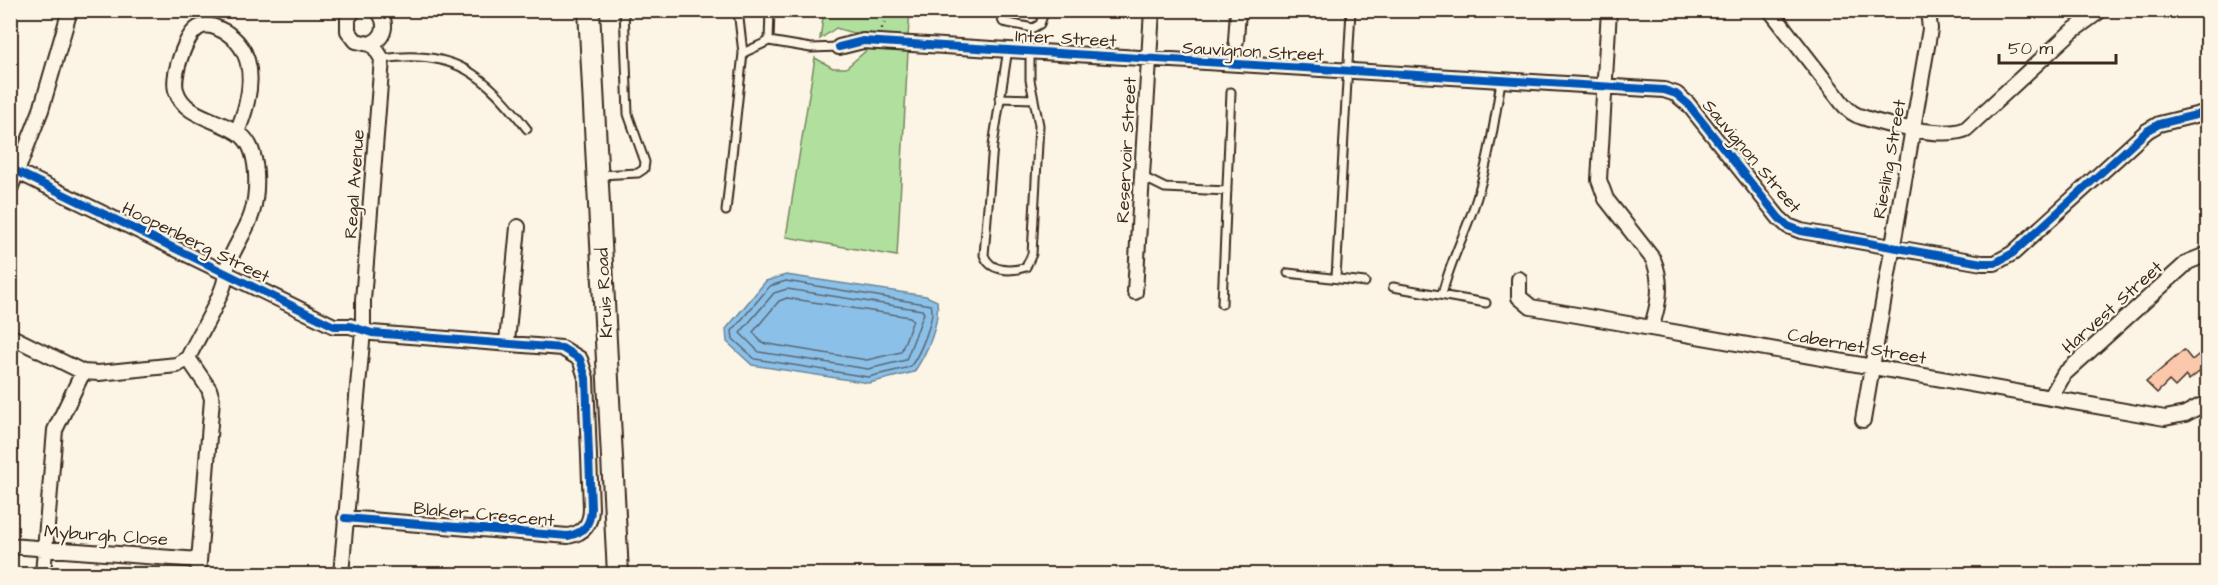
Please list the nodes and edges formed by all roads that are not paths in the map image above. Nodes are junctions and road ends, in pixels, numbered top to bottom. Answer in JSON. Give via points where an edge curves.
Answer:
{"nodes":[{"id":1,"x":70,"y":10,"type":"edge"},
{"id":2,"x":354,"y":10,"type":"edge"},
{"id":3,"x":377,"y":10,"type":"edge"},
{"id":4,"x":589,"y":10,"type":"edge"},
{"id":5,"x":624,"y":10,"type":"edge"},
{"id":6,"x":738,"y":10,"type":"edge"},
{"id":7,"x":770,"y":10,"type":"edge"},
{"id":8,"x":998,"y":10,"type":"edge"},
{"id":9,"x":1045,"y":10,"type":"edge"},
{"id":10,"x":1152,"y":10,"type":"edge"},
{"id":11,"x":1238,"y":10,"type":"edge"},
{"id":12,"x":1351,"y":10,"type":"edge"},
{"id":13,"x":1609,"y":10,"type":"edge"},
{"id":14,"x":1770,"y":10,"type":"edge"},
{"id":15,"x":1928,"y":10,"type":"edge"},
{"id":16,"x":2101,"y":10,"type":"edge"},
{"id":17,"x":769,"y":41,"type":"junction"},
{"id":18,"x":1236,"y":41,"type":"dead end"},
{"id":19,"x":372,"y":43,"type":"junction"},
{"id":20,"x":839,"y":47,"type":"joint"},
{"id":21,"x":1008,"y":49,"type":"junction"},
{"id":22,"x":1030,"y":51,"type":"junction"},
{"id":23,"x":743,"y":53,"type":"junction"},
{"id":24,"x":382,"y":59,"type":"junction"},
{"id":25,"x":1149,"y":59,"type":"junction"},
{"id":26,"x":1348,"y":72,"type":"junction"},
{"id":27,"x":1500,"y":81,"type":"junction"},
{"id":28,"x":1605,"y":87,"type":"junction"},
{"id":29,"x":1231,"y":92,"type":"dead end"},
{"id":30,"x":999,"y":98,"type":"junction"},
{"id":31,"x":1034,"y":99,"type":"junction"},
{"id":32,"x":2208,"y":112,"type":"edge"},
{"id":33,"x":1913,"y":128,"type":"junction"},
{"id":34,"x":527,"y":129,"type":"dead end"},
{"id":35,"x":237,"y":132,"type":"junction"},
{"id":36,"x":18,"y":172,"type":"junction"},
{"id":37,"x":598,"y":175,"type":"junction"},
{"id":38,"x":1143,"y":177,"type":"junction"},
{"id":39,"x":10,"y":189,"type":"edge"},
{"id":40,"x":1227,"y":191,"type":"junction"},
{"id":41,"x":726,"y":211,"type":"dead end"},
{"id":42,"x":518,"y":227,"type":"dead end"},
{"id":43,"x":1892,"y":248,"type":"junction"},
{"id":44,"x":2208,"y":254,"type":"edge"},
{"id":45,"x":225,"y":273,"type":"junction"},
{"id":46,"x":1288,"y":273,"type":"dead end"},
{"id":47,"x":1336,"y":278,"type":"junction"},
{"id":48,"x":1519,"y":279,"type":"dead end"},
{"id":49,"x":1365,"y":282,"type":"dead end"},
{"id":50,"x":1393,"y":287,"type":"dead end"},
{"id":51,"x":1135,"y":292,"type":"dead end"},
{"id":52,"x":1442,"y":295,"type":"junction"},
{"id":53,"x":1486,"y":303,"type":"dead end"},
{"id":54,"x":1222,"y":304,"type":"dead end"},
{"id":55,"x":1651,"y":328,"type":"junction"},
{"id":56,"x":363,"y":330,"type":"junction"},
{"id":57,"x":10,"y":336,"type":"edge"},
{"id":58,"x":507,"y":342,"type":"junction"},
{"id":59,"x":188,"y":358,"type":"junction"},
{"id":60,"x":1872,"y":366,"type":"junction"},
{"id":61,"x":83,"y":372,"type":"junction"},
{"id":62,"x":2051,"y":398,"type":"junction"},
{"id":63,"x":2208,"y":402,"type":"edge"},
{"id":64,"x":1863,"y":420,"type":"dead end"},
{"id":65,"x":345,"y":518,"type":"junction"},
{"id":66,"x":10,"y":546,"type":"edge"},
{"id":67,"x":45,"y":549,"type":"junction"},
{"id":68,"x":198,"y":567,"type":"edge"},
{"id":69,"x":43,"y":574,"type":"edge"},
{"id":70,"x":341,"y":574,"type":"edge"},
{"id":71,"x":618,"y":574,"type":"edge"}],
"edges":[{"from":1,"to":36,"type":"street","via":[[41,111]]},
{"from":2,"to":19,"type":"street","via":[[347,25],[351,37],[362,44]]},
{"from":3,"to":19,"type":"street","via":[[385,26],[380,38]]},
{"from":4,"to":37,"type":"street","name":"Kruis Road"},
{"from":5,"to":37,"type":"lane","via":[[628,114],[644,169],[639,173]]},
{"from":6,"to":23,"type":"lane"},
{"from":7,"to":17,"type":"lane"},
{"from":8,"to":9,"type":"lane","via":[[1003,22],[1033,28],[1040,24]]},
{"from":10,"to":25,"type":"street","name":"Reservoir Street"},
{"from":11,"to":18,"type":"street"},
{"from":12,"to":26,"type":"lane"},
{"from":13,"to":28,"type":"street"},
{"from":14,"to":33,"type":"street","via":[[1848,109],[1861,117]]},
{"from":15,"to":33,"type":"street","name":"Riesling Street","via":[[1930,29]]},
{"from":16,"to":33,"type":"street","via":[[1966,129],[1952,133]]},
{"from":17,"to":20,"type":"lane","via":[[811,48]]},
{"from":17,"to":23,"type":"lane"},
{"from":19,"to":24,"type":"street"},
{"from":20,"to":21,"type":"street","name":"Inter Street","via":[[863,41]]},
{"from":21,"to":22,"type":"street","name":"Inter Street"},
{"from":21,"to":30,"type":"lane"},
{"from":22,"to":25,"type":"street","name":"Inter Street"},
{"from":22,"to":31,"type":"lane"},
{"from":23,"to":41,"type":"lane"},
{"from":24,"to":34,"type":"lane","via":[[421,55],[461,65],[493,89]]},
{"from":24,"to":56,"type":"street","name":"Regal Avenue"},
{"from":25,"to":26,"type":"street","name":"Sauvignon Street"},
{"from":25,"to":38,"type":"street","name":"Reservoir Street"},
{"from":26,"to":27,"type":"street","name":"Sauvignon Street"},
{"from":26,"to":47,"type":"lane"},
{"from":27,"to":28,"type":"street","name":"Sauvignon Street"},
{"from":27,"to":52,"type":"lane","via":[[1478,197],[1448,269]]},
{"from":28,"to":43,"type":"street","name":"Sauvignon Street","via":[[1676,94],[1788,226]]},
{"from":28,"to":55,"type":"street","via":[[1599,180],[1606,199],[1658,269],[1659,293]]},
{"from":29,"to":40,"type":"lane"},
{"from":30,"to":31,"type":"lane"},
{"from":30,"to":31,"type":"lane","via":[[984,255],[986,261],[1003,270],[1026,267],[1032,254],[1039,125]]},
{"from":32,"to":43,"type":"street","name":"Sauvignon Street","via":[[2159,123],[2147,131],[2013,253],[1995,263]]},
{"from":33,"to":43,"type":"street","name":"Riesling Street"},
{"from":35,"to":35,"type":"street","via":[[189,109],[176,91],[174,75],[195,29],[203,26],[229,35],[247,57],[246,106]]},
{"from":35,"to":45,"type":"street","via":[[253,154],[255,187],[252,212]]},
{"from":36,"to":39,"type":"street"},
{"from":36,"to":45,"type":"street","name":"Hoopenberg Street"},
{"from":37,"to":71,"type":"street","name":"Kruis Road"},
{"from":38,"to":40,"type":"lane","via":[[1165,188]]},
{"from":38,"to":51,"type":"street","name":"Reservoir Street"},
{"from":40,"to":54,"type":"lane"},
{"from":42,"to":58,"type":"street"},
{"from":43,"to":60,"type":"street","name":"Riesling Street"},
{"from":44,"to":62,"type":"street","name":"Harvest Street","via":[[2188,262],[2064,374]]},
{"from":45,"to":56,"type":"street","name":"Hoopenberg Street","via":[[334,326]]},
{"from":45,"to":59,"type":"street","via":[[224,285]]},
{"from":46,"to":47,"type":"lane"},
{"from":47,"to":49,"type":"lane"},
{"from":48,"to":55,"type":"street","name":"Cabernet Street","via":[[1519,297],[1531,307]]},
{"from":50,"to":52,"type":"lane"},
{"from":52,"to":53,"type":"lane"},
{"from":55,"to":60,"type":"street","name":"Cabernet Street"},
{"from":56,"to":58,"type":"street","name":"Blaker Crescent"},
{"from":56,"to":65,"type":"street"},
{"from":57,"to":61,"type":"street"},
{"from":58,"to":65,"type":"street","name":"Blaker Crescent","via":[[561,348],[572,352],[585,368],[591,517],[584,530],[568,536]]},
{"from":59,"to":61,"type":"street","via":[[177,365]]},
{"from":59,"to":68,"type":"street","via":[[212,399]]},
{"from":60,"to":62,"type":"street","name":"Cabernet Street"},
{"from":60,"to":64,"type":"street","name":"Riesling Street"},
{"from":61,"to":67,"type":"street","via":[[55,430]]},
{"from":62,"to":63,"type":"street","name":"Cabernet Street","via":[[2165,418],[2185,414]]},
{"from":65,"to":70,"type":"street"},
{"from":66,"to":67,"type":"street","name":"Myburgh Close"},
{"from":67,"to":68,"type":"street","name":"Myburgh Close"},
{"from":67,"to":69,"type":"street"}]}
